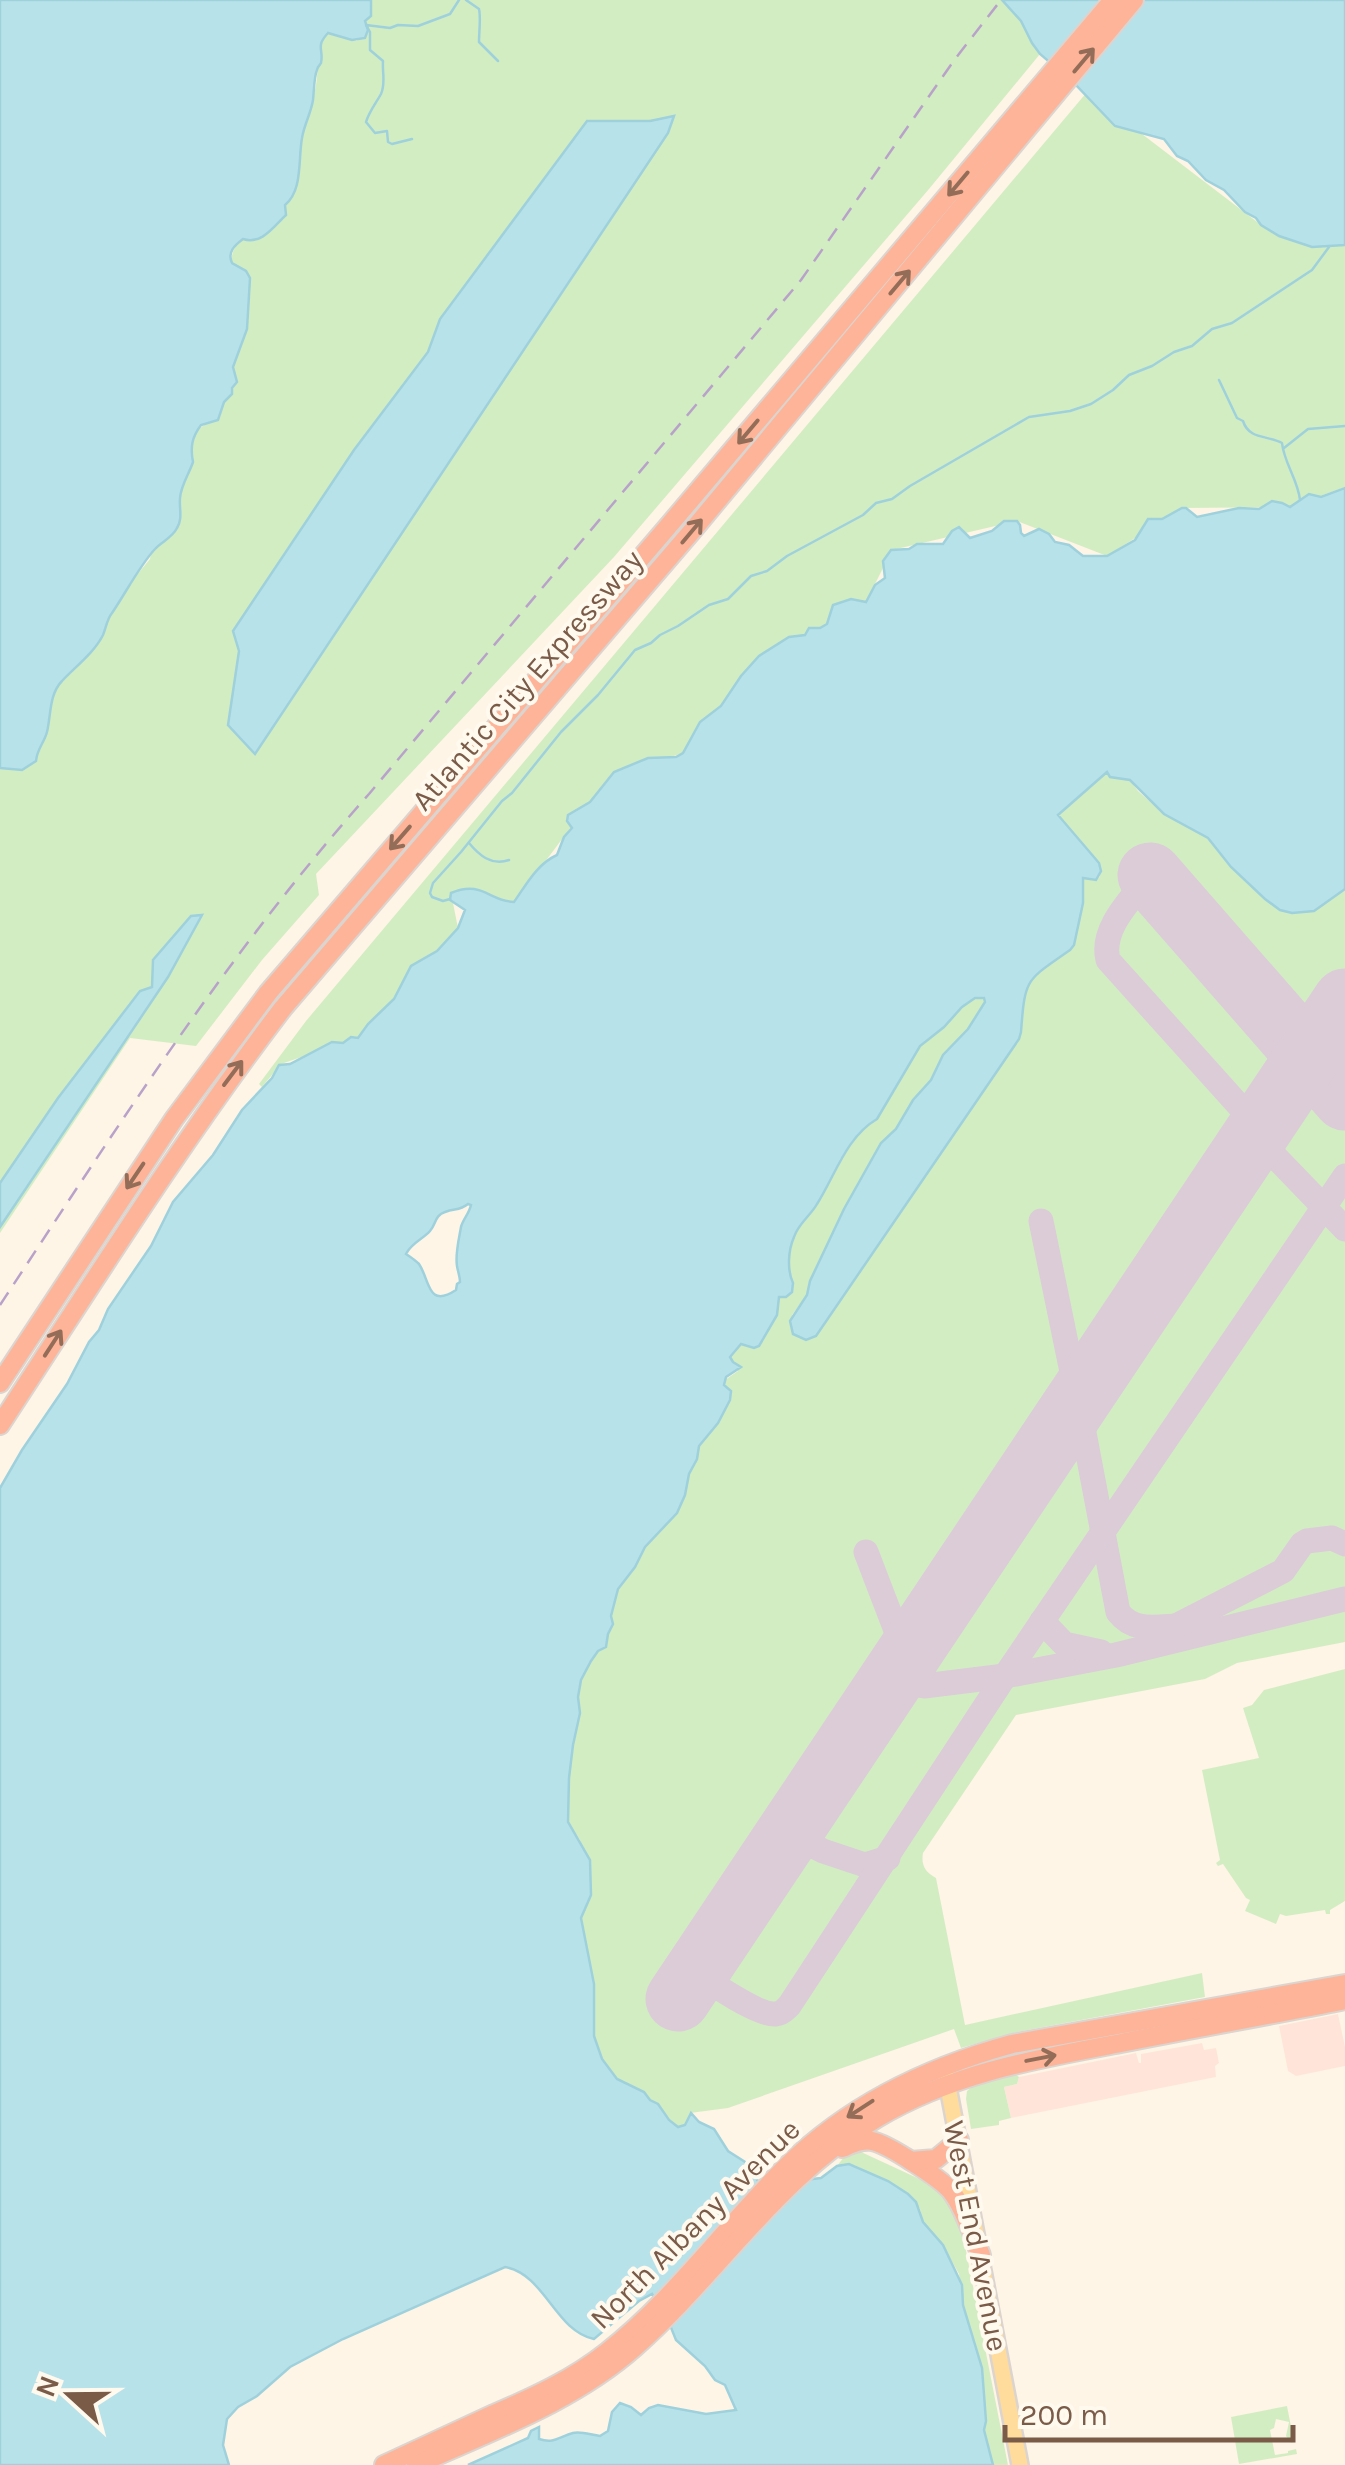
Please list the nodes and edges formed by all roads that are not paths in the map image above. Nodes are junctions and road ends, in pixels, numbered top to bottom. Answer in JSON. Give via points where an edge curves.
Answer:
{"nodes":[{"id":1,"x":1112,"y":0,"type":"edge"},
{"id":2,"x":1134,"y":0,"type":"edge"},
{"id":3,"x":1027,"y":115,"type":"junction"},
{"id":4,"x":0,"y":1383,"type":"edge"},
{"id":5,"x":0,"y":1425,"type":"edge"},
{"id":6,"x":1345,"y":1984,"type":"edge"},
{"id":7,"x":1345,"y":2000,"type":"edge"},
{"id":8,"x":945,"y":2075,"type":"junction"},
{"id":9,"x":959,"y":2140,"type":"junction"},
{"id":10,"x":911,"y":2162,"type":"junction"},
{"id":11,"x":811,"y":2165,"type":"junction"},
{"id":12,"x":791,"y":2172,"type":"junction"},
{"id":13,"x":981,"y":2255,"type":"junction"},
{"id":14,"x":650,"y":2324,"type":"junction"},
{"id":15,"x":384,"y":2465,"type":"edge"},
{"id":16,"x":416,"y":2465,"type":"edge"},
{"id":17,"x":1020,"y":2465,"type":"edge"}],
"edges":[{"from":1,"to":3,"type":"highway","name":"Atlantic City Expressway"},
{"from":3,"to":2,"type":"highway","name":"Atlantic City Expressway","one_way":true},
{"from":3,"to":4,"type":"highway","name":"Atlantic City Expressway","one_way":true,"via":[[268,993],[174,1118]]},
{"from":5,"to":3,"type":"highway","name":"Atlantic City Expressway","one_way":true,"via":[[160,1177],[283,1008],[703,518]]},
{"from":6,"to":8,"type":"highway","name":"North Albany Avenue","via":[[1025,2042],[976,2054]]},
{"from":8,"to":7,"type":"highway","name":"North Albany Avenue","one_way":true},
{"from":8,"to":9,"type":"main road","name":"West End Avenue"},
{"from":8,"to":11,"type":"highway","name":"North Albany Avenue"},
{"from":8,"to":12,"type":"highway","name":"North Albany Avenue","one_way":true,"via":[[904,2084],[856,2111],[815,2141]]},
{"from":9,"to":10,"type":"highway","via":[[936,2158]]},
{"from":9,"to":13,"type":"main road","name":"West End Avenue"},
{"from":10,"to":11,"type":"highway","via":[[868,2141]]},
{"from":10,"to":13,"type":"highway","via":[[949,2188]]},
{"from":11,"to":12,"type":"highway","name":"North Albany Avenue"},
{"from":12,"to":14,"type":"highway","name":"North Albany Avenue"},
{"from":13,"to":17,"type":"main road","name":"West End Avenue"},
{"from":14,"to":15,"type":"highway","name":"North Albany Avenue","via":[[561,2383]]},
{"from":14,"to":16,"type":"highway","name":"North Albany Avenue","via":[[618,2361],[575,2390]]}]}
